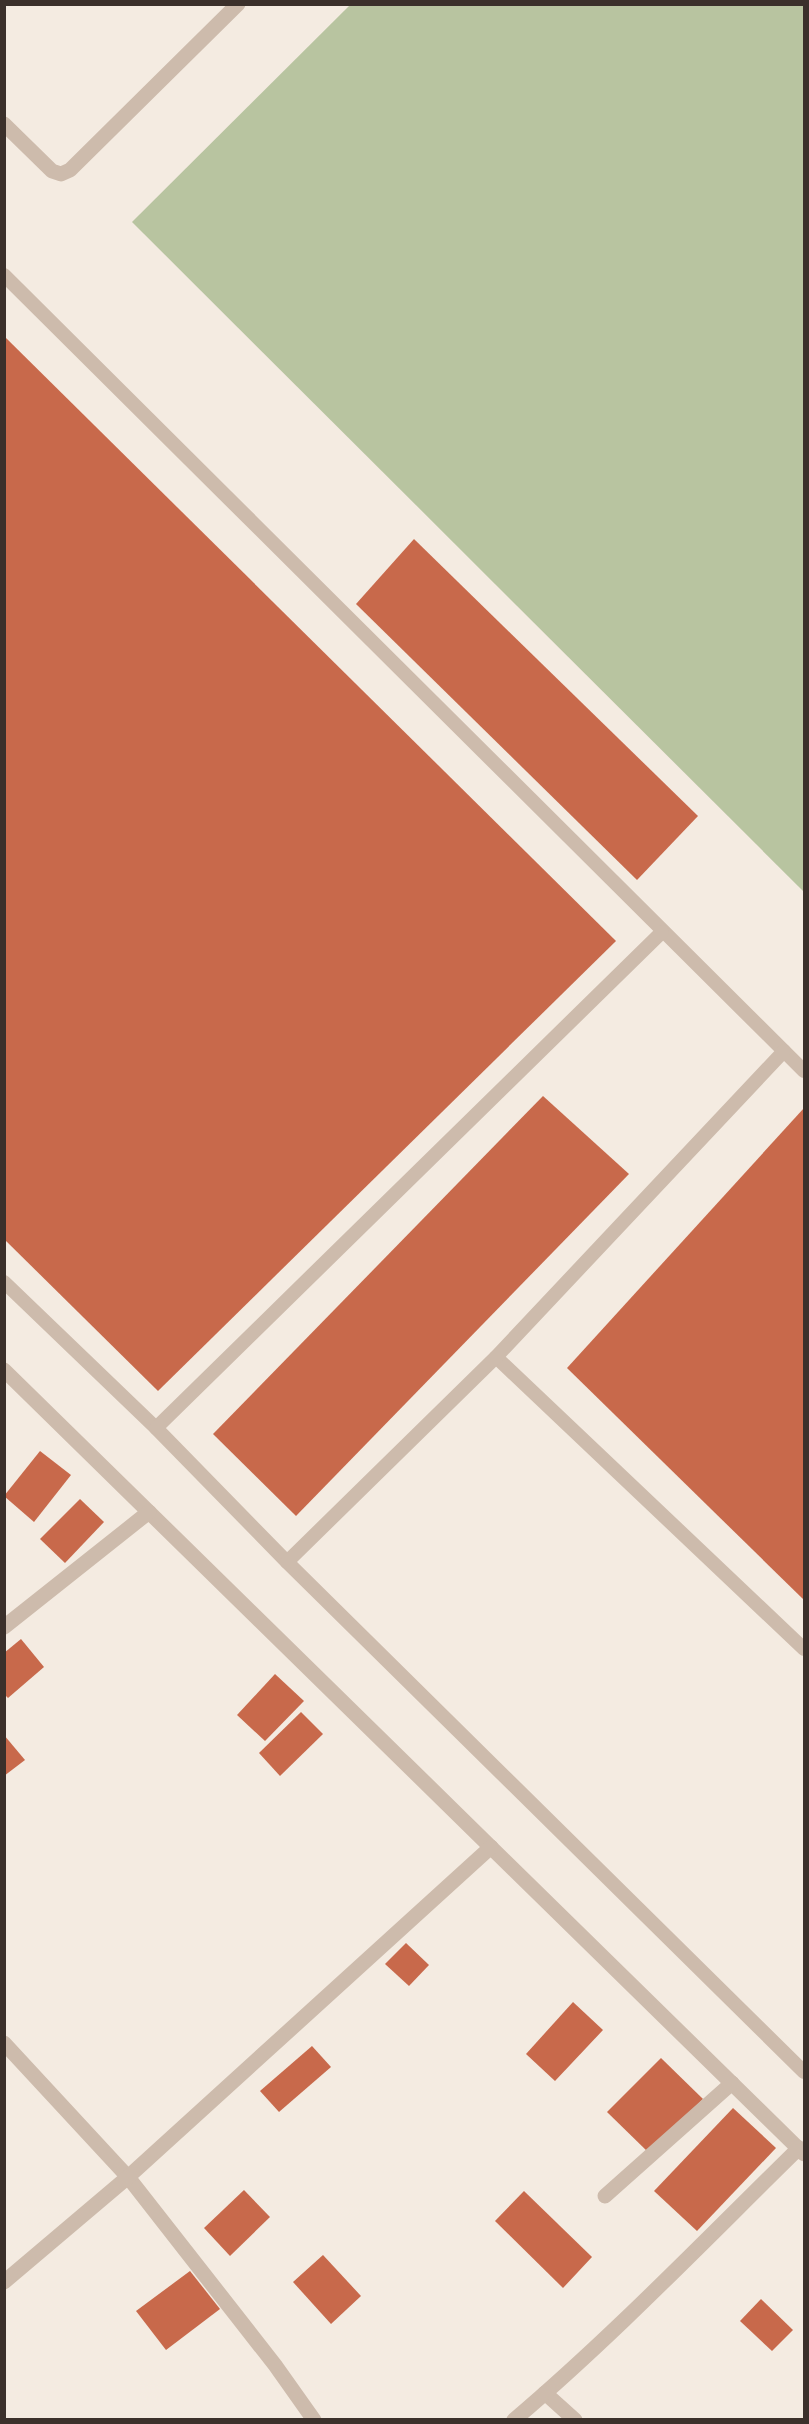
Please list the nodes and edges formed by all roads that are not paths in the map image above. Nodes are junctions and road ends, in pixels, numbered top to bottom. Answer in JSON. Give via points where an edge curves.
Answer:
{"nodes":[{"id":1,"x":238,"y":4,"type":"edge"},
{"id":2,"x":4,"y":124,"type":"edge"},
{"id":3,"x":4,"y":276,"type":"edge"},
{"id":4,"x":662,"y":932,"type":"junction"},
{"id":5,"x":784,"y":1051,"type":"junction"},
{"id":6,"x":804,"y":1071,"type":"edge"},
{"id":7,"x":4,"y":1282,"type":"edge"},
{"id":8,"x":496,"y":1357,"type":"junction"},
{"id":9,"x":4,"y":1370,"type":"edge"},
{"id":10,"x":156,"y":1428,"type":"junction"},
{"id":11,"x":149,"y":1512,"type":"junction"},
{"id":12,"x":287,"y":1562,"type":"junction"},
{"id":13,"x":4,"y":1627,"type":"edge"},
{"id":14,"x":804,"y":1649,"type":"edge"},
{"id":15,"x":491,"y":1847,"type":"junction"},
{"id":16,"x":4,"y":2043,"type":"edge"},
{"id":17,"x":804,"y":2072,"type":"edge"},
{"id":18,"x":732,"y":2083,"type":"junction"},
{"id":19,"x":802,"y":2151,"type":"edge"},
{"id":20,"x":128,"y":2177,"type":"junction"},
{"id":21,"x":605,"y":2196,"type":"dead end"},
{"id":22,"x":4,"y":2282,"type":"edge"},
{"id":23,"x":545,"y":2393,"type":"junction"},
{"id":24,"x":314,"y":2420,"type":"edge"},
{"id":25,"x":514,"y":2420,"type":"edge"},
{"id":26,"x":574,"y":2420,"type":"edge"}],
"edges":[{"from":1,"to":2,"type":"street","via":[[70,170],[61,174],[52,171]]},
{"from":3,"to":4,"type":"lane"},
{"from":4,"to":5,"type":"lane"},
{"from":4,"to":10,"type":"lane"},
{"from":5,"to":6,"type":"lane"},
{"from":5,"to":8,"type":"lane"},
{"from":7,"to":10,"type":"lane"},
{"from":8,"to":12,"type":"lane"},
{"from":8,"to":14,"type":"lane"},
{"from":9,"to":11,"type":"street"},
{"from":10,"to":12,"type":"lane"},
{"from":11,"to":13,"type":"street"},
{"from":11,"to":15,"type":"street"},
{"from":12,"to":17,"type":"lane"},
{"from":15,"to":18,"type":"street"},
{"from":15,"to":20,"type":"street"},
{"from":16,"to":20,"type":"street"},
{"from":18,"to":19,"type":"street"},
{"from":18,"to":21,"type":"street"},
{"from":19,"to":23,"type":"street"},
{"from":20,"to":22,"type":"street"},
{"from":20,"to":24,"type":"street"},
{"from":23,"to":25,"type":"street"},
{"from":23,"to":26,"type":"street"}]}
